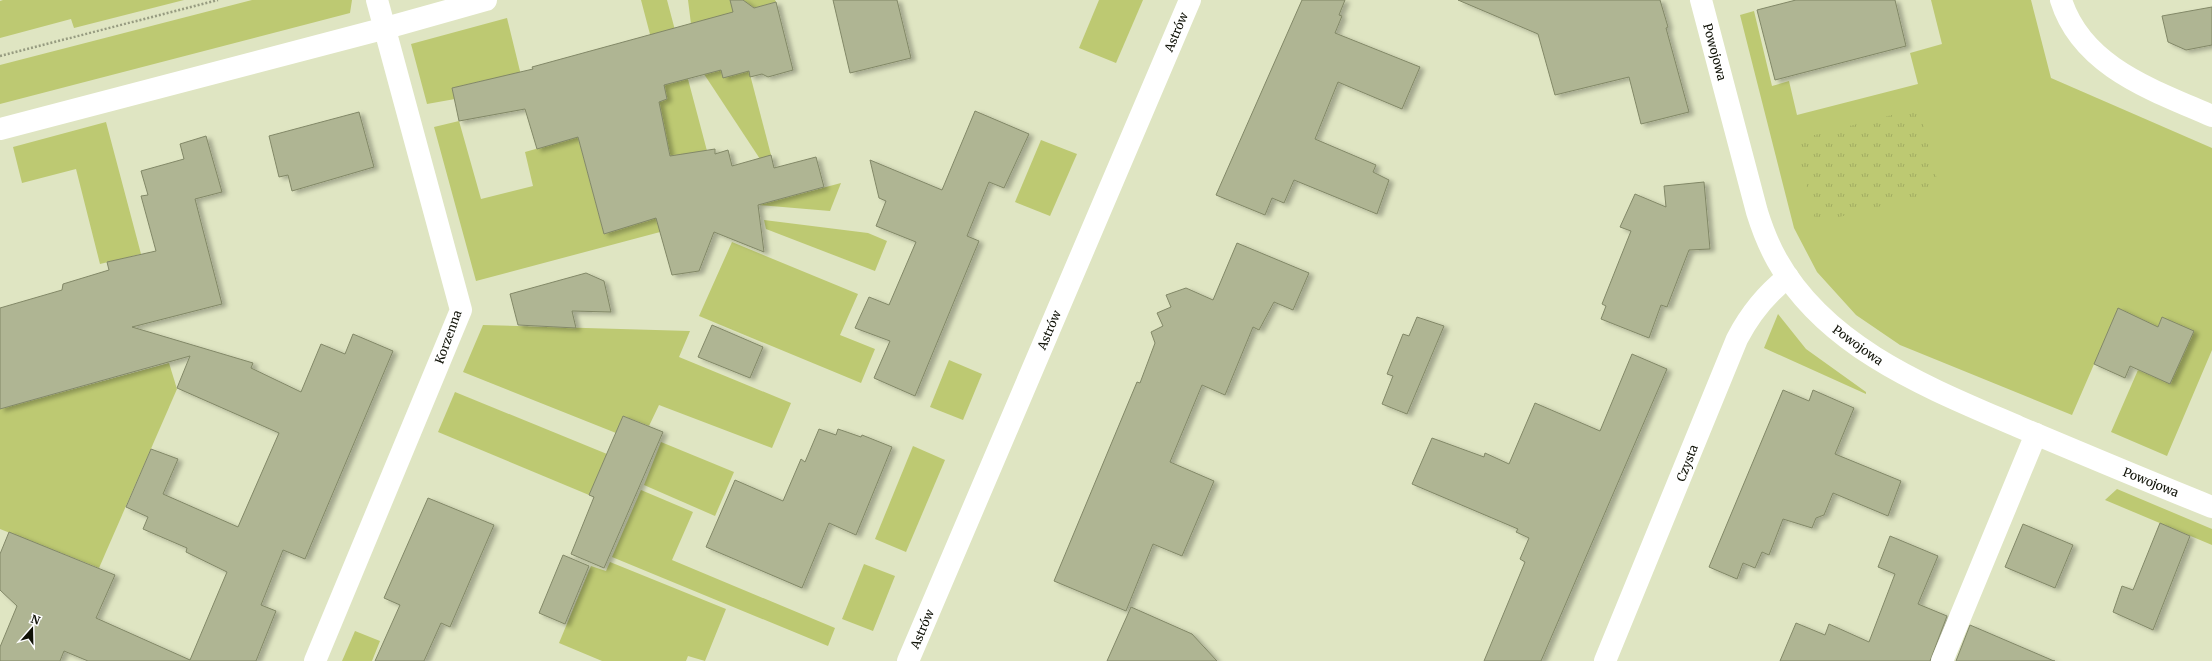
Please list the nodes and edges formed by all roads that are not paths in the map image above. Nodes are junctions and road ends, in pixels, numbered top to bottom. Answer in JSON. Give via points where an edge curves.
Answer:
{"nodes":[{"id":1,"x":377,"y":0,"type":"edge"},
{"id":2,"x":486,"y":0,"type":"edge"},
{"id":3,"x":1190,"y":0,"type":"edge"},
{"id":4,"x":1701,"y":0,"type":"edge"},
{"id":5,"x":2061,"y":0,"type":"edge"},
{"id":6,"x":386,"y":28,"type":"junction"},
{"id":7,"x":2212,"y":116,"type":"edge"},
{"id":8,"x":0,"y":129,"type":"edge"},
{"id":9,"x":1788,"y":277,"type":"junction"},
{"id":10,"x":2036,"y":434,"type":"junction"},
{"id":11,"x":2212,"y":507,"type":"edge"},
{"id":12,"x":315,"y":661,"type":"edge"},
{"id":13,"x":908,"y":661,"type":"edge"},
{"id":14,"x":1604,"y":661,"type":"edge"},
{"id":15,"x":1942,"y":661,"type":"edge"}],
"edges":[{"from":1,"to":6,"type":"street","name":"Korzenna"},
{"from":2,"to":6,"type":"street"},
{"from":3,"to":13,"type":"street","name":"Astrów"},
{"from":4,"to":9,"type":"street","name":"Powojowa","via":[[1757,212],[1767,240]]},
{"from":5,"to":7,"type":"street","via":[[2069,22],[2078,35],[2113,68]]},
{"from":6,"to":8,"type":"street"},
{"from":6,"to":12,"type":"street","name":"Korzenna","via":[[460,310]]},
{"from":9,"to":10,"type":"street","name":"Powojowa","via":[[1827,322],[1892,369]]},
{"from":9,"to":14,"type":"street","name":"Czysta","via":[[1754,310],[1737,339]]},
{"from":10,"to":11,"type":"street","name":"Powojowa"},
{"from":10,"to":15,"type":"street"}]}
